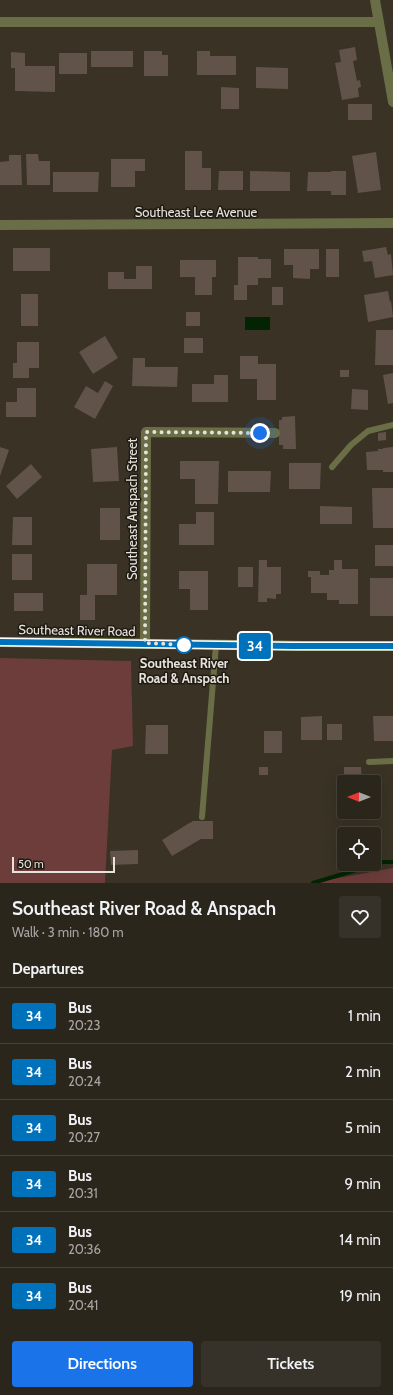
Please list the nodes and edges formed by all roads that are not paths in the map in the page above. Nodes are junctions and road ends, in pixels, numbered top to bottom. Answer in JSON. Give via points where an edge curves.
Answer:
{"nodes":[{"id":1,"x":375,"y":0,"type":"edge"},
{"id":2,"x":0,"y":22,"type":"edge"},
{"id":3,"x":379,"y":22,"type":"junction"},
{"id":4,"x":389,"y":57,"type":"edge"},
{"id":5,"x":393,"y":102,"type":"edge"},
{"id":6,"x":393,"y":223,"type":"edge"},
{"id":7,"x":0,"y":226,"type":"edge"},
{"id":8,"x":393,"y":425,"type":"edge"},
{"id":9,"x":275,"y":433,"type":"dead end"},
{"id":10,"x":332,"y":468,"type":"dead end"},
{"id":11,"x":0,"y":642,"type":"edge"},
{"id":12,"x":145,"y":643,"type":"junction"},
{"id":13,"x":216,"y":645,"type":"junction"},
{"id":14,"x":393,"y":646,"type":"edge"},
{"id":15,"x":393,"y":761,"type":"edge"},
{"id":16,"x":370,"y":762,"type":"dead end"},
{"id":17,"x":202,"y":817,"type":"dead end"}],
"edges":[{"from":1,"to":3,"type":"street"},
{"from":2,"to":3,"type":"street"},
{"from":3,"to":4,"type":"street"},
{"from":4,"to":5,"type":"street"},
{"from":6,"to":7,"type":"street","name":"Southeast Lee Avenue"},
{"from":8,"to":10,"type":"lane","via":[[368,431],[351,445]]},
{"from":9,"to":12,"type":"street","name":"Southeast Anspach Street","via":[[146,432]]},
{"from":11,"to":12,"type":"street","name":"Southeast River Road"},
{"from":12,"to":13,"type":"street","name":"Southeast River Road"},
{"from":13,"to":14,"type":"street","name":"Southeast River Road"},
{"from":13,"to":17,"type":"lane"},
{"from":15,"to":16,"type":"lane"}]}
